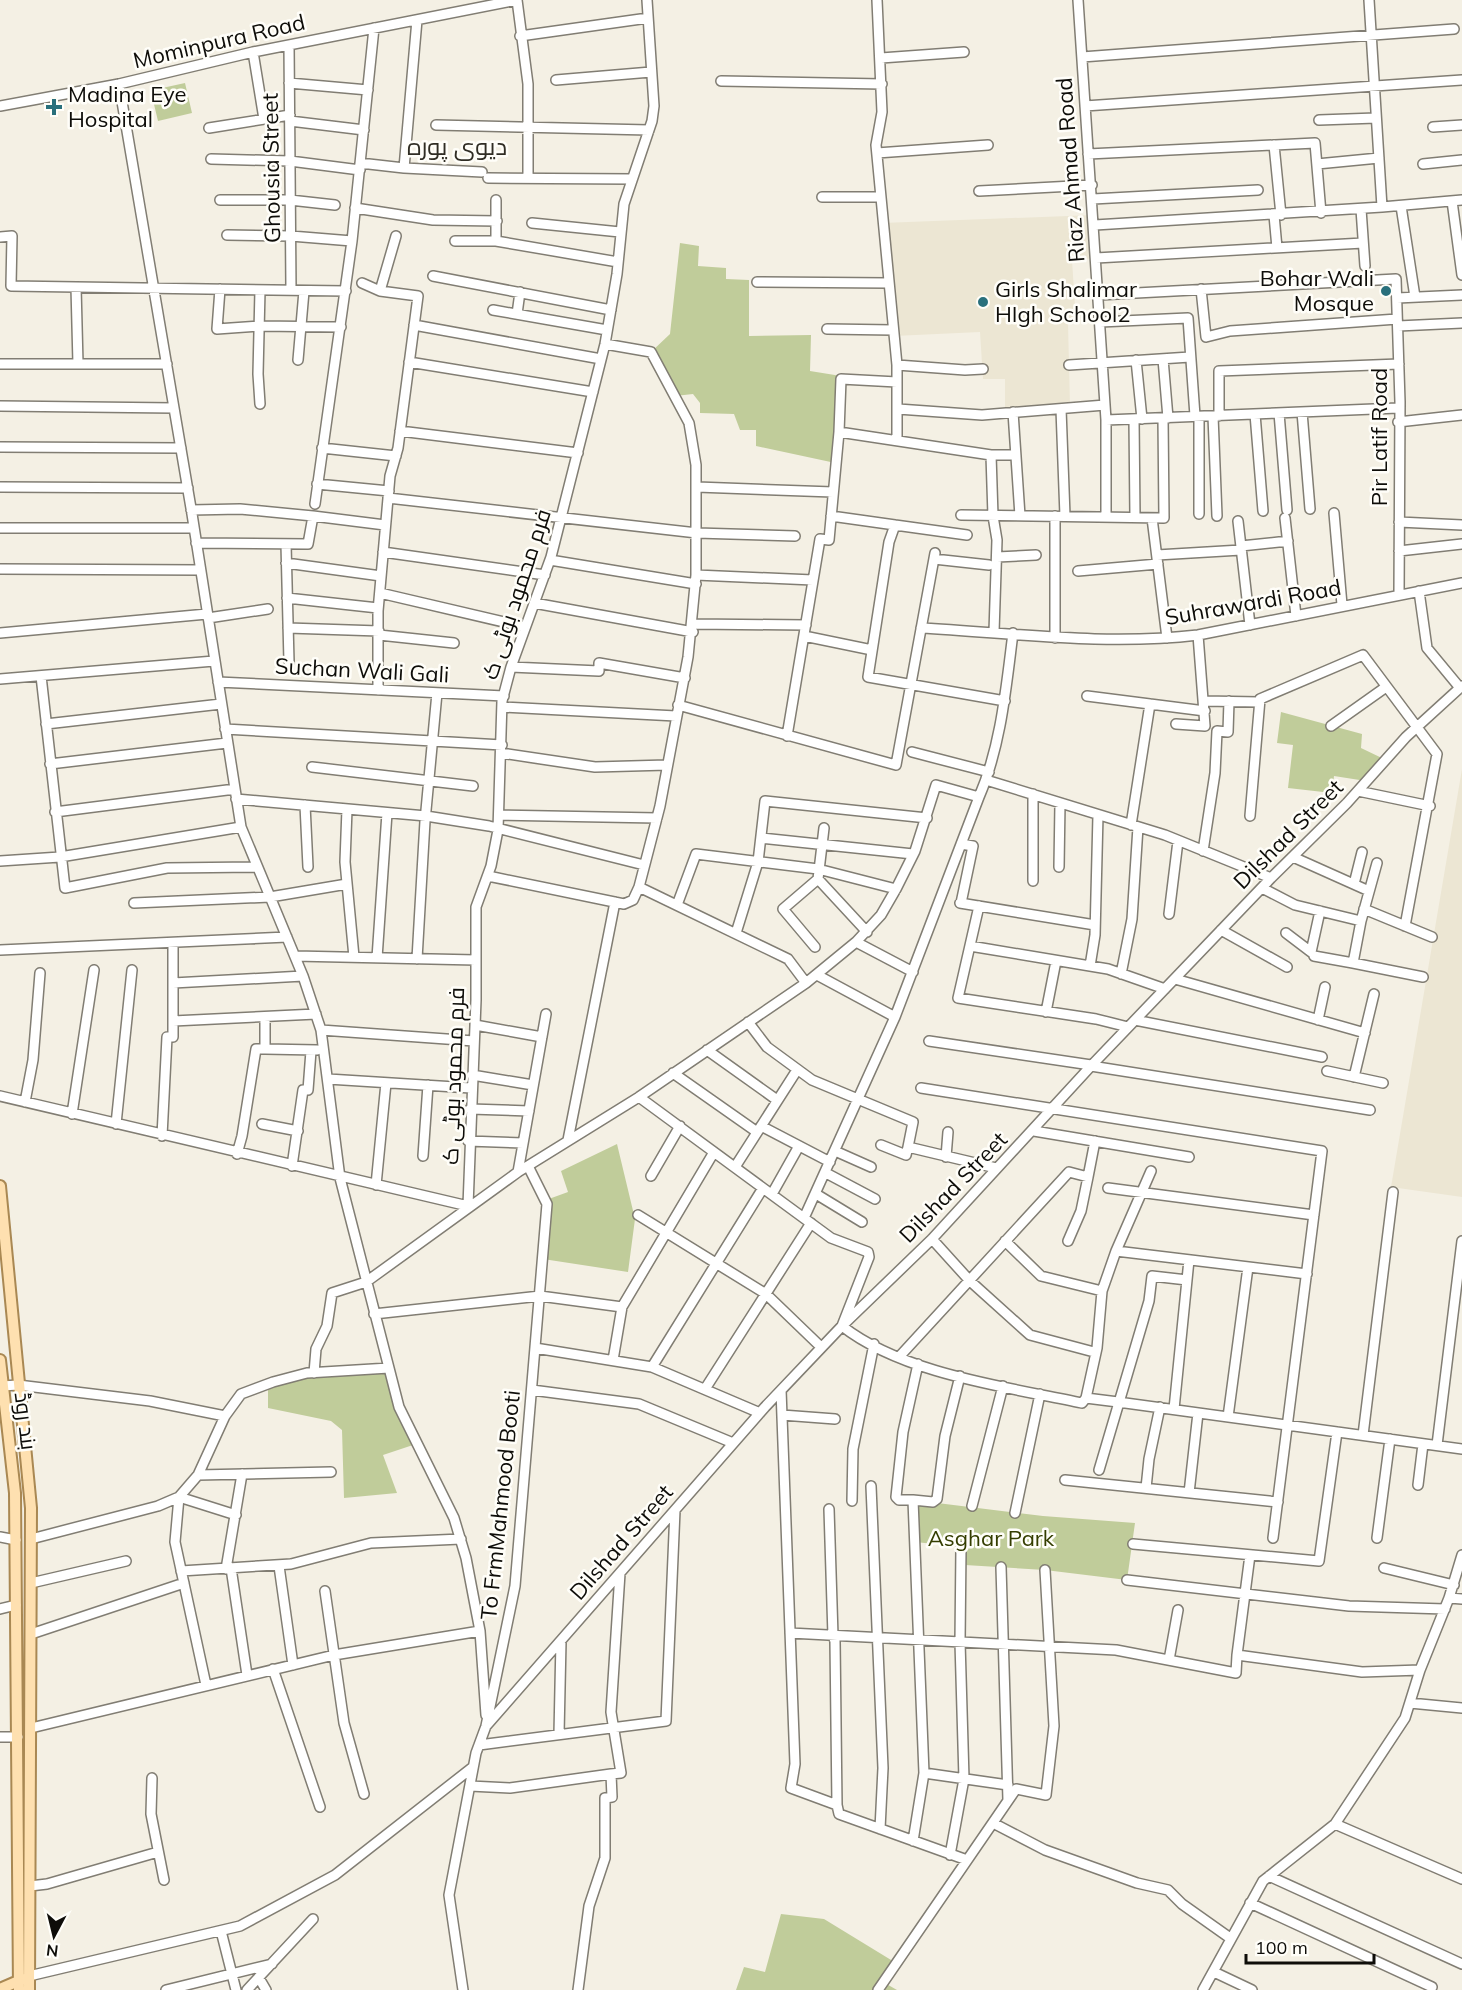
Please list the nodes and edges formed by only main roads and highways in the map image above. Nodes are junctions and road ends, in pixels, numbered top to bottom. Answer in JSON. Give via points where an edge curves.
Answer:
{"nodes":[{"id":1,"x":0,"y":1186,"type":"edge"},
{"id":2,"x":0,"y":1360,"type":"edge"},
{"id":3,"x":22,"y":1982,"type":"edge"},
{"id":4,"x":0,"y":1989,"type":"edge"},
{"id":5,"x":28,"y":1990,"type":"edge"}],
"edges":[{"from":1,"to":3,"type":"main road","name":"بند روڈ","via":[[30,1496],[30,1886]]},
{"from":2,"to":3,"type":"main road","name":"بند روڈ","via":[[14,1477]]},
{"from":3,"to":4,"type":"main road"},
{"from":3,"to":5,"type":"main road","name":"بند روڈ"}]}
